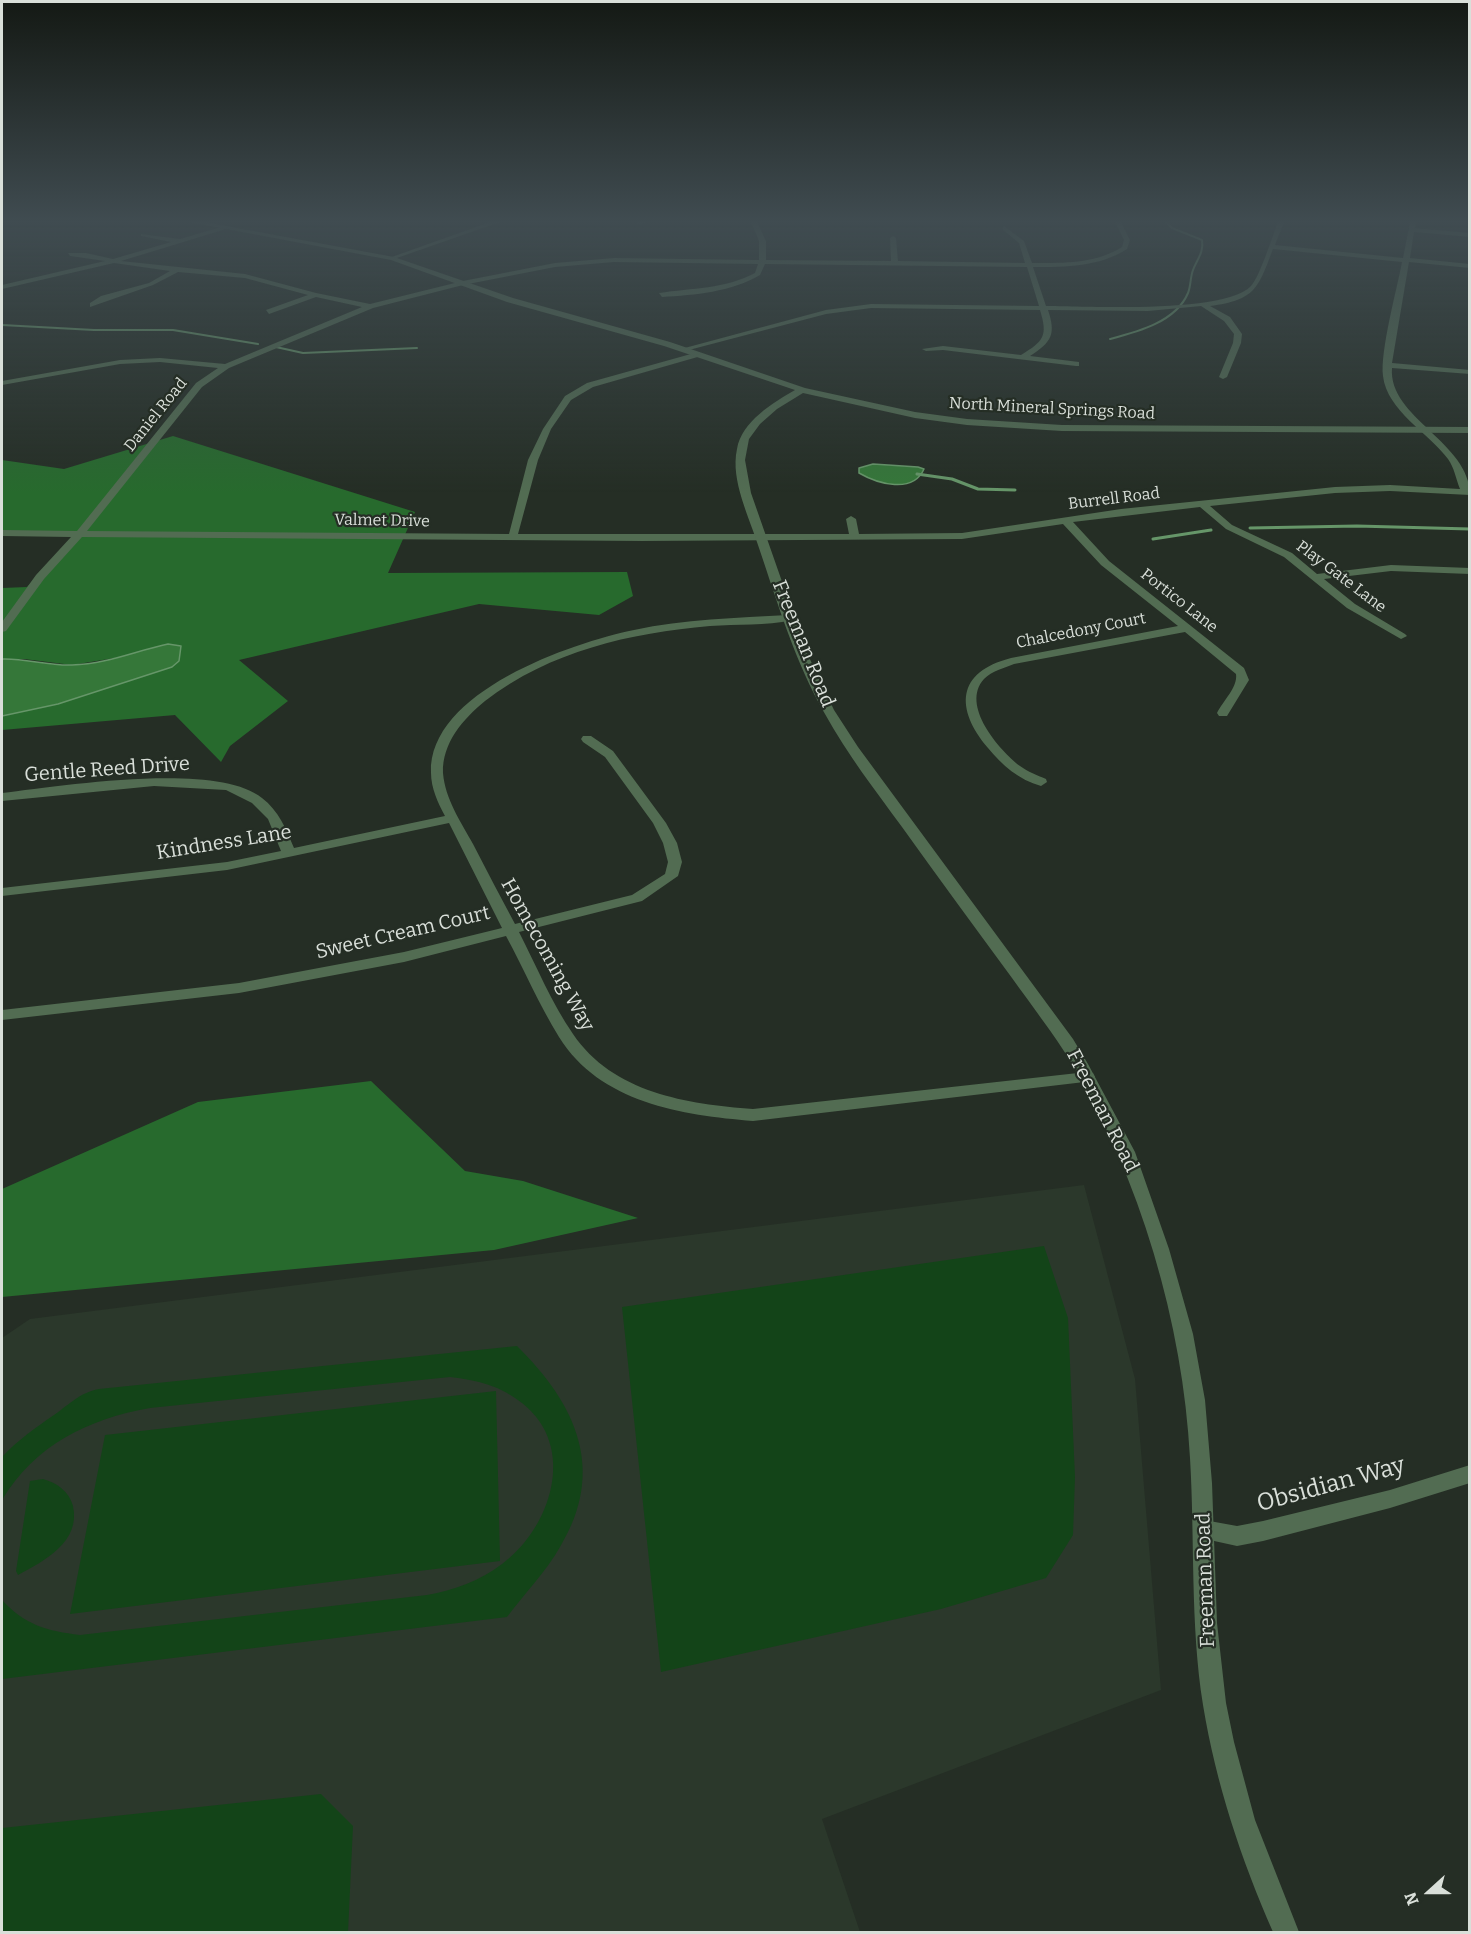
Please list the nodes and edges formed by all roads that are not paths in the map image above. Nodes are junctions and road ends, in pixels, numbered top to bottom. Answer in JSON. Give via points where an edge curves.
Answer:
{"nodes":[{"id":1,"x":355,"y":312,"type":"edge"},
{"id":2,"x":553,"y":312,"type":"edge"},
{"id":3,"x":825,"y":312,"type":"edge"},
{"id":4,"x":1044,"y":312,"type":"edge"},
{"id":5,"x":1215,"y":312,"type":"edge"},
{"id":6,"x":1397,"y":312,"type":"edge"},
{"id":7,"x":926,"y":349,"type":"dead end"},
{"id":8,"x":685,"y":350,"type":"junction"},
{"id":9,"x":698,"y":354,"type":"junction"},
{"id":10,"x":1022,"y":358,"type":"junction"},
{"id":11,"x":1076,"y":364,"type":"dead end"},
{"id":12,"x":1388,"y":365,"type":"junction"},
{"id":13,"x":226,"y":366,"type":"junction"},
{"id":14,"x":1470,"y":372,"type":"edge"},
{"id":15,"x":1223,"y":376,"type":"dead end"},
{"id":16,"x":2,"y":383,"type":"edge"},
{"id":17,"x":802,"y":390,"type":"junction"},
{"id":18,"x":1426,"y":430,"type":"junction"},
{"id":19,"x":1470,"y":430,"type":"edge"},
{"id":20,"x":1468,"y":492,"type":"edge"},
{"id":21,"x":1202,"y":504,"type":"junction"},
{"id":22,"x":851,"y":519,"type":"dead end"},
{"id":23,"x":1065,"y":520,"type":"junction"},
{"id":24,"x":2,"y":533,"type":"edge"},
{"id":25,"x":79,"y":534,"type":"junction"},
{"id":26,"x":513,"y":536,"type":"junction"},
{"id":27,"x":761,"y":537,"type":"junction"},
{"id":28,"x":855,"y":537,"type":"junction"},
{"id":29,"x":1470,"y":571,"type":"edge"},
{"id":30,"x":1315,"y":577,"type":"junction"},
{"id":31,"x":788,"y":618,"type":"junction"},
{"id":32,"x":1187,"y":628,"type":"junction"},
{"id":33,"x":2,"y":629,"type":"edge"},
{"id":34,"x":1401,"y":636,"type":"dead end"},
{"id":35,"x":1223,"y":713,"type":"dead end"},
{"id":36,"x":587,"y":739,"type":"dead end"},
{"id":37,"x":1041,"y":782,"type":"dead end"},
{"id":38,"x":2,"y":797,"type":"edge"},
{"id":39,"x":451,"y":819,"type":"junction"},
{"id":40,"x":289,"y":853,"type":"junction"},
{"id":41,"x":2,"y":892,"type":"edge"},
{"id":42,"x":511,"y":930,"type":"junction"},
{"id":43,"x":2,"y":1015,"type":"edge"},
{"id":44,"x":1088,"y":1077,"type":"junction"},
{"id":45,"x":1470,"y":1474,"type":"edge"},
{"id":46,"x":1204,"y":1530,"type":"junction"},
{"id":47,"x":1286,"y":1932,"type":"edge"}],
"edges":[{"from":1,"to":13,"type":"street","name":"Daniel Road"},
{"from":2,"to":8,"type":"street","name":"North Mineral Springs Road"},
{"from":3,"to":8,"type":"street"},
{"from":4,"to":10,"type":"street","via":[[1048,337]]},
{"from":5,"to":15,"type":"street","via":[[1238,334]]},
{"from":6,"to":12,"type":"street"},
{"from":7,"to":10,"type":"street"},
{"from":8,"to":9,"type":"street","name":"North Mineral Springs Road"},
{"from":9,"to":17,"type":"street","name":"North Mineral Springs Road"},
{"from":9,"to":26,"type":"street","via":[[590,384],[568,398],[547,429],[533,460]]},
{"from":10,"to":11,"type":"street"},
{"from":12,"to":14,"type":"street"},
{"from":12,"to":18,"type":"street","via":[[1394,394]]},
{"from":13,"to":16,"type":"street","via":[[160,360],[120,362]]},
{"from":13,"to":25,"type":"street","name":"Daniel Road","via":[[199,385]]},
{"from":17,"to":18,"type":"street","name":"North Mineral Springs Road","via":[[906,414],[1014,426]]},
{"from":17,"to":27,"type":"street","name":"Freeman Road","via":[[753,427],[741,451],[743,478]]},
{"from":18,"to":19,"type":"street","name":"North Mineral Springs Road"},
{"from":18,"to":20,"type":"street","via":[[1453,459]]},
{"from":20,"to":21,"type":"street","name":"Burrell Road","via":[[1370,488]]},
{"from":21,"to":23,"type":"street","name":"Burrell Road"},
{"from":21,"to":30,"type":"street","name":"Play Gate Lane","via":[[1229,527],[1288,555]]},
{"from":22,"to":28,"type":"street"},
{"from":23,"to":28,"type":"street","name":"Burrell Road","via":[[962,536]]},
{"from":23,"to":32,"type":"street","name":"Portico Lane","via":[[1105,563]]},
{"from":24,"to":25,"type":"street","name":"Valmet Drive"},
{"from":25,"to":26,"type":"street","name":"Valmet Drive"},
{"from":25,"to":33,"type":"street","name":"Daniel Road","via":[[40,577]]},
{"from":26,"to":27,"type":"street","name":"Valmet Drive"},
{"from":27,"to":28,"type":"street","name":"Burrell Road"},
{"from":27,"to":31,"type":"street","name":"Freeman Road"},
{"from":29,"to":30,"type":"street","via":[[1391,568]]},
{"from":30,"to":34,"type":"street","name":"Play Gate Lane","via":[[1368,618]]},
{"from":31,"to":39,"type":"street","name":"Homecoming Way","via":[[697,623],[628,633],[561,652],[524,669],[481,698],[454,723],[441,747],[437,772]]},
{"from":31,"to":44,"type":"street","name":"Freeman Road","via":[[818,691],[842,732]]},
{"from":32,"to":35,"type":"street","name":"Portico Lane","via":[[1228,659],[1243,676],[1242,685]]},
{"from":32,"to":37,"type":"street","name":"Chalcedony Court","via":[[1011,661],[978,679],[970,694],[969,707],[978,725],[1017,769]]},
{"from":36,"to":42,"type":"street","name":"Sweet Cream Court","via":[[609,754],[659,824],[675,862],[671,876],[637,898]]},
{"from":38,"to":40,"type":"street","name":"Gentle Reed Drive","via":[[154,782],[229,786],[257,800],[274,818]]},
{"from":39,"to":40,"type":"street","name":"Kindness Lane"},
{"from":39,"to":42,"type":"street","name":"Homecoming Way"},
{"from":40,"to":41,"type":"street","name":"Kindness Lane","via":[[227,866]]},
{"from":42,"to":43,"type":"street","name":"Sweet Cream Court","via":[[318,975]]},
{"from":42,"to":44,"type":"street","name":"Homecoming Way","via":[[566,1036],[589,1064],[636,1092],[674,1106],[753,1115]]},
{"from":44,"to":46,"type":"street","name":"Freeman Road","via":[[1134,1173],[1186,1341],[1200,1442]]},
{"from":45,"to":46,"type":"street","name":"Obsidian Way","via":[[1263,1531],[1237,1536]]},
{"from":46,"to":47,"type":"street","name":"Freeman Road","via":[[1208,1651],[1222,1743],[1243,1823]]}]}
